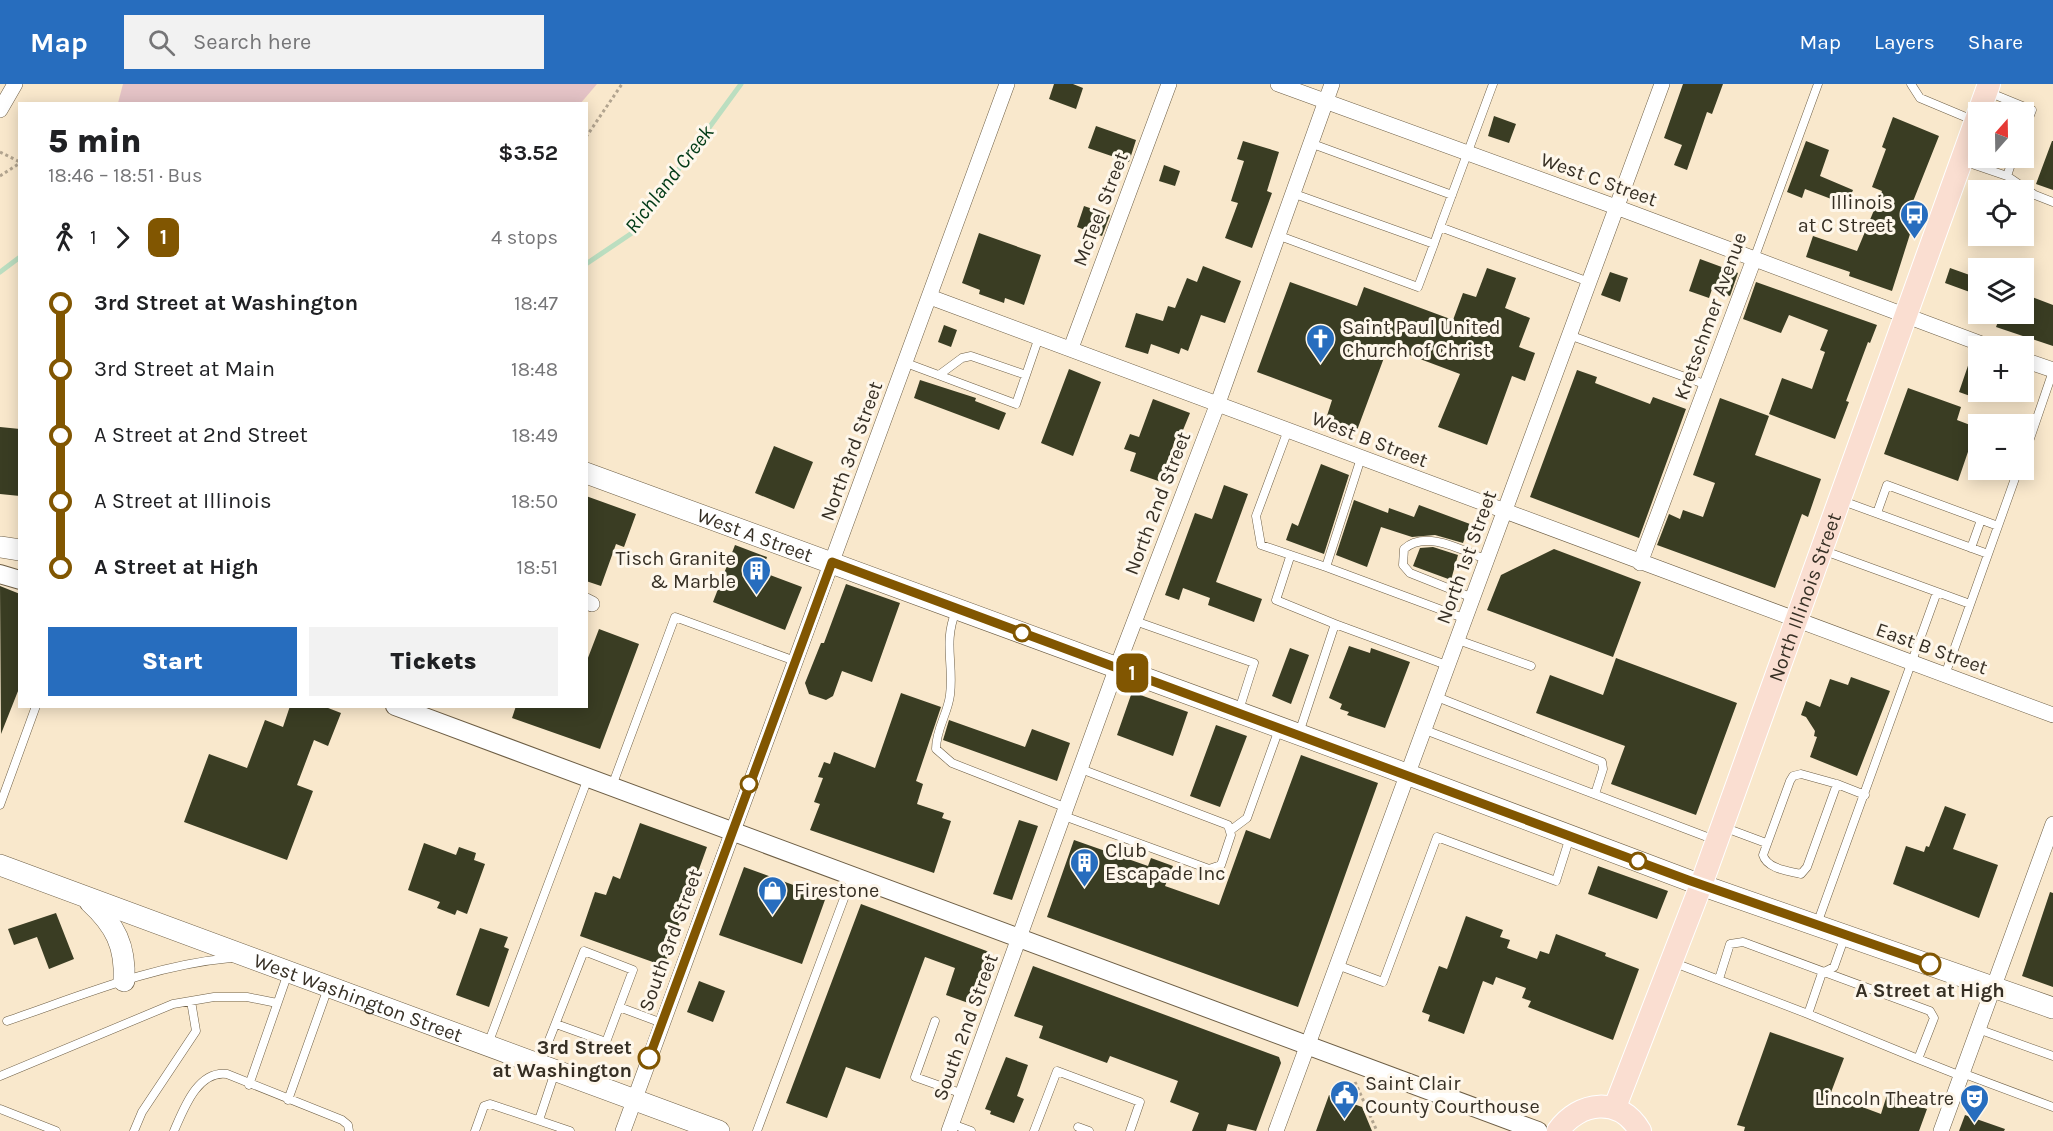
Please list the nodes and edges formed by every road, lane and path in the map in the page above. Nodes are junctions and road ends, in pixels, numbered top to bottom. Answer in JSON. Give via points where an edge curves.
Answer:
{"nodes":[{"id":1,"x":15,"y":84,"type":"edge"},
{"id":2,"x":622,"y":84,"type":"edge"},
{"id":3,"x":1007,"y":84,"type":"edge"},
{"id":4,"x":1169,"y":84,"type":"edge"},
{"id":5,"x":1278,"y":84,"type":"edge"},
{"id":6,"x":1332,"y":84,"type":"edge"},
{"id":7,"x":1494,"y":84,"type":"edge"},
{"id":8,"x":1662,"y":84,"type":"edge"},
{"id":9,"x":1818,"y":84,"type":"edge"},
{"id":10,"x":1911,"y":84,"type":"edge"},
{"id":11,"x":1988,"y":88,"type":"edge"},
{"id":12,"x":1325,"y":101,"type":"junction"},
{"id":13,"x":2016,"y":102,"type":"edge"},
{"id":14,"x":0,"y":110,"type":"edge"},
{"id":15,"x":1968,"y":119,"type":"edge"},
{"id":16,"x":588,"y":134,"type":"edge"},
{"id":17,"x":1968,"y":142,"type":"edge"},
{"id":18,"x":1310,"y":143,"type":"junction"},
{"id":19,"x":0,"y":152,"type":"edge"},
{"id":20,"x":1467,"y":154,"type":"junction"},
{"id":21,"x":1962,"y":160,"type":"junction"},
{"id":22,"x":18,"y":162,"type":"edge"},
{"id":23,"x":18,"y":164,"type":"edge"},
{"id":24,"x":2010,"y":168,"type":"edge"},
{"id":25,"x":0,"y":176,"type":"edge"},
{"id":26,"x":2007,"y":176,"type":"junction"},
{"id":27,"x":1292,"y":193,"type":"junction"},
{"id":28,"x":1452,"y":195,"type":"junction"},
{"id":29,"x":2053,"y":202,"type":"edge"},
{"id":30,"x":1616,"y":207,"type":"junction"},
{"id":31,"x":1440,"y":227,"type":"junction"},
{"id":32,"x":1277,"y":235,"type":"junction"},
{"id":33,"x":1434,"y":244,"type":"junction"},
{"id":34,"x":1754,"y":259,"type":"junction"},
{"id":35,"x":1589,"y":282,"type":"junction"},
{"id":36,"x":930,"y":297,"type":"junction"},
{"id":37,"x":1904,"y":317,"type":"junction"},
{"id":38,"x":1569,"y":335,"type":"junction"},
{"id":39,"x":1039,"y":337,"type":"junction"},
{"id":40,"x":1968,"y":339,"type":"edge"},
{"id":41,"x":1071,"y":348,"type":"junction"},
{"id":42,"x":906,"y":363,"type":"junction"},
{"id":43,"x":2034,"y":364,"type":"edge"},
{"id":44,"x":2053,"y":371,"type":"edge"},
{"id":45,"x":939,"y":375,"type":"junction"},
{"id":46,"x":1026,"y":375,"type":"junction"},
{"id":47,"x":1707,"y":385,"type":"junction"},
{"id":48,"x":1218,"y":403,"type":"junction"},
{"id":49,"x":2034,"y":427,"type":"edge"},
{"id":50,"x":1288,"y":430,"type":"junction"},
{"id":51,"x":1361,"y":458,"type":"junction"},
{"id":52,"x":588,"y":474,"type":"edge"},
{"id":53,"x":2015,"y":480,"type":"edge"},
{"id":54,"x":1839,"y":500,"type":"junction"},
{"id":55,"x":1505,"y":512,"type":"junction"},
{"id":56,"x":1877,"y":513,"type":"junction"},
{"id":57,"x":1981,"y":520,"type":"junction"},
{"id":58,"x":1998,"y":526,"type":"junction"},
{"id":59,"x":0,"y":547,"type":"edge"},
{"id":60,"x":1971,"y":548,"type":"junction"},
{"id":61,"x":1821,"y":549,"type":"junction"},
{"id":62,"x":18,"y":550,"type":"edge"},
{"id":63,"x":1988,"y":554,"type":"junction"},
{"id":64,"x":1290,"y":557,"type":"junction"},
{"id":65,"x":1488,"y":560,"type":"junction"},
{"id":66,"x":832,"y":562,"type":"junction"},
{"id":67,"x":1640,"y":563,"type":"junction"},
{"id":68,"x":1326,"y":567,"type":"junction"},
{"id":69,"x":0,"y":574,"type":"edge"},
{"id":70,"x":18,"y":579,"type":"edge"},
{"id":71,"x":1937,"y":592,"type":"junction"},
{"id":72,"x":1473,"y":598,"type":"junction"},
{"id":73,"x":1970,"y":604,"type":"junction"},
{"id":74,"x":957,"y":609,"type":"junction"},
{"id":75,"x":1466,"y":619,"type":"junction"},
{"id":76,"x":1796,"y":620,"type":"junction"},
{"id":77,"x":1135,"y":621,"type":"junction"},
{"id":78,"x":1335,"y":624,"type":"junction"},
{"id":79,"x":1458,"y":640,"type":"junction"},
{"id":80,"x":795,"y":661,"type":"junction"},
{"id":81,"x":1912,"y":663,"type":"junction"},
{"id":82,"x":1449,"y":666,"type":"junction"},
{"id":83,"x":1531,"y":666,"type":"dead end"},
{"id":84,"x":1117,"y":668,"type":"junction"},
{"id":85,"x":1945,"y":675,"type":"junction"},
{"id":86,"x":1437,"y":697,"type":"junction"},
{"id":87,"x":35,"y":708,"type":"edge"},
{"id":88,"x":400,"y":708,"type":"edge"},
{"id":89,"x":1238,"y":712,"type":"junction"},
{"id":90,"x":2053,"y":715,"type":"edge"},
{"id":91,"x":1425,"y":730,"type":"junction"},
{"id":92,"x":1289,"y":731,"type":"junction"},
{"id":93,"x":1081,"y":769,"type":"junction"},
{"id":94,"x":1409,"y":775,"type":"junction"},
{"id":95,"x":588,"y":778,"type":"junction"},
{"id":96,"x":1837,"y":784,"type":"junction"},
{"id":97,"x":612,"y":786,"type":"junction"},
{"id":98,"x":1595,"y":794,"type":"junction"},
{"id":99,"x":1866,"y":795,"type":"junction"},
{"id":100,"x":0,"y":804,"type":"edge"},
{"id":101,"x":1065,"y":812,"type":"junction"},
{"id":102,"x":2053,"y":824,"type":"edge"},
{"id":103,"x":1231,"y":830,"type":"junction"},
{"id":104,"x":731,"y":831,"type":"junction"},
{"id":105,"x":1719,"y":833,"type":"junction"},
{"id":106,"x":1571,"y":836,"type":"junction"},
{"id":107,"x":1766,"y":843,"type":"junction"},
{"id":108,"x":0,"y":865,"type":"edge"},
{"id":109,"x":852,"y":875,"type":"junction"},
{"id":110,"x":1701,"y":885,"type":"junction"},
{"id":111,"x":85,"y":897,"type":"junction"},
{"id":112,"x":1817,"y":925,"type":"junction"},
{"id":113,"x":1845,"y":935,"type":"junction"},
{"id":114,"x":1020,"y":937,"type":"junction"},
{"id":115,"x":247,"y":957,"type":"junction"},
{"id":116,"x":1671,"y":962,"type":"junction"},
{"id":117,"x":1337,"y":966,"type":"junction"},
{"id":118,"x":288,"y":971,"type":"junction"},
{"id":119,"x":1825,"y":972,"type":"junction"},
{"id":120,"x":1719,"y":980,"type":"junction"},
{"id":121,"x":124,"y":981,"type":"junction"},
{"id":122,"x":328,"y":986,"type":"junction"},
{"id":123,"x":1993,"y":986,"type":"junction"},
{"id":124,"x":191,"y":1001,"type":"junction"},
{"id":125,"x":277,"y":1003,"type":"junction"},
{"id":126,"x":619,"y":1007,"type":"junction"},
{"id":127,"x":2053,"y":1008,"type":"edge"},
{"id":128,"x":1808,"y":1014,"type":"junction"},
{"id":129,"x":7,"y":1021,"type":"dead end"},
{"id":130,"x":935,"y":1021,"type":"dead end"},
{"id":131,"x":556,"y":1023,"type":"junction"},
{"id":132,"x":662,"y":1023,"type":"junction"},
{"id":133,"x":1978,"y":1029,"type":"junction"},
{"id":134,"x":1307,"y":1044,"type":"junction"},
{"id":135,"x":487,"y":1045,"type":"junction"},
{"id":136,"x":2053,"y":1056,"type":"edge"},
{"id":137,"x":1918,"y":1059,"type":"junction"},
{"id":138,"x":548,"y":1068,"type":"junction"},
{"id":139,"x":1961,"y":1075,"type":"junction"},
{"id":140,"x":0,"y":1076,"type":"edge"},
{"id":141,"x":1354,"y":1080,"type":"dead end"},
{"id":142,"x":249,"y":1085,"type":"junction"},
{"id":143,"x":963,"y":1094,"type":"junction"},
{"id":144,"x":288,"y":1100,"type":"junction"},
{"id":145,"x":634,"y":1100,"type":"junction"},
{"id":146,"x":1615,"y":1107,"type":"junction"},
{"id":147,"x":2053,"y":1107,"type":"edge"},
{"id":148,"x":0,"y":1109,"type":"edge"},
{"id":149,"x":539,"y":1120,"type":"junction"},
{"id":150,"x":950,"y":1127,"type":"edge"},
{"id":151,"x":1078,"y":1127,"type":"dead end"},
{"id":152,"x":1518,"y":1128,"type":"edge"},
{"id":153,"x":56,"y":1131,"type":"edge"},
{"id":154,"x":134,"y":1131,"type":"edge"},
{"id":155,"x":174,"y":1131,"type":"edge"},
{"id":156,"x":349,"y":1131,"type":"edge"},
{"id":157,"x":475,"y":1131,"type":"edge"},
{"id":158,"x":570,"y":1131,"type":"edge"},
{"id":159,"x":623,"y":1131,"type":"edge"},
{"id":160,"x":719,"y":1131,"type":"edge"},
{"id":161,"x":757,"y":1131,"type":"edge"},
{"id":162,"x":971,"y":1131,"type":"edge"},
{"id":163,"x":1034,"y":1131,"type":"edge"},
{"id":164,"x":1089,"y":1131,"type":"edge"},
{"id":165,"x":1130,"y":1131,"type":"edge"},
{"id":166,"x":1276,"y":1131,"type":"edge"},
{"id":167,"x":1377,"y":1131,"type":"edge"},
{"id":168,"x":1538,"y":1131,"type":"edge"},
{"id":169,"x":1558,"y":1131,"type":"edge"},
{"id":170,"x":1640,"y":1131,"type":"edge"},
{"id":171,"x":1941,"y":1131,"type":"edge"}],
"edges":[{"from":1,"to":14,"type":"street"},
{"from":2,"to":16,"type":"path"},
{"from":3,"to":36,"type":"street","name":"North 3rd Street"},
{"from":4,"to":41,"type":"street","name":"McTeel Street"},
{"from":5,"to":12,"type":"street","name":"West C Street"},
{"from":6,"to":12,"type":"street","name":"North 2nd Street"},
{"from":7,"to":20,"type":"lane"},
{"from":8,"to":30,"type":"street","name":"North 1st Street"},
{"from":9,"to":34,"type":"lane","name":"Kretschmer Avenue"},
{"from":10,"to":15,"type":"lane","via":[[1920,98]]},
{"from":11,"to":13,"type":"lane"},
{"from":12,"to":18,"type":"street","name":"North 2nd Street"},
{"from":12,"to":20,"type":"street","name":"West C Street"},
{"from":17,"to":21,"type":"main road","name":"North Illinois Street"},
{"from":18,"to":27,"type":"street","name":"North 2nd Street"},
{"from":18,"to":28,"type":"lane"},
{"from":19,"to":22,"type":"path"},
{"from":20,"to":28,"type":"lane"},
{"from":20,"to":30,"type":"street","name":"West C Street"},
{"from":21,"to":26,"type":"lane"},
{"from":21,"to":37,"type":"main road","name":"North Illinois Street"},
{"from":23,"to":25,"type":"path"},
{"from":24,"to":26,"type":"lane"},
{"from":26,"to":29,"type":"lane"},
{"from":27,"to":32,"type":"street","name":"North 2nd Street"},
{"from":27,"to":33,"type":"lane"},
{"from":28,"to":31,"type":"lane"},
{"from":30,"to":34,"type":"street","name":"West C Street"},
{"from":30,"to":35,"type":"street","name":"North 1st Street"},
{"from":31,"to":33,"type":"lane"},
{"from":31,"to":35,"type":"lane"},
{"from":32,"to":33,"type":"lane","via":[[1418,287]]},
{"from":32,"to":48,"type":"street","name":"North 2nd Street"},
{"from":34,"to":37,"type":"street","name":"West C Street"},
{"from":34,"to":47,"type":"street","name":"Kretschmer Avenue"},
{"from":35,"to":38,"type":"street","name":"North 1st Street"},
{"from":36,"to":39,"type":"street","name":"West B Street"},
{"from":36,"to":42,"type":"street","name":"North 3rd Street"},
{"from":37,"to":40,"type":"street","name":"West C Street"},
{"from":37,"to":54,"type":"main road","name":"North Illinois Street"},
{"from":38,"to":47,"type":"lane"},
{"from":38,"to":55,"type":"street","name":"North 1st Street"},
{"from":39,"to":41,"type":"street","name":"West B Street"},
{"from":39,"to":46,"type":"lane"},
{"from":41,"to":48,"type":"street","name":"West B Street"},
{"from":42,"to":45,"type":"lane"},
{"from":42,"to":66,"type":"street","name":"North 3rd Street"},
{"from":43,"to":44,"type":"street"},
{"from":44,"to":49,"type":"lane"},
{"from":45,"to":46,"type":"lane","via":[[971,356]]},
{"from":45,"to":46,"type":"lane","via":[[1016,404]]},
{"from":47,"to":67,"type":"street","name":"Kretschmer Avenue"},
{"from":48,"to":50,"type":"street","name":"West B Street"},
{"from":48,"to":77,"type":"street","name":"North 2nd Street"},
{"from":50,"to":51,"type":"street","name":"West B Street"},
{"from":50,"to":64,"type":"lane","via":[[1256,516],[1261,545]]},
{"from":51,"to":55,"type":"street","name":"West B Street"},
{"from":51,"to":68,"type":"lane"},
{"from":52,"to":66,"type":"main road","name":"West A Street"},
{"from":53,"to":58,"type":"lane"},
{"from":54,"to":56,"type":"lane"},
{"from":54,"to":61,"type":"main road","name":"North Illinois Street"},
{"from":55,"to":65,"type":"street","name":"North 1st Street"},
{"from":55,"to":67,"type":"street","name":"West B Street"},
{"from":56,"to":57,"type":"lane","via":[[1887,485]]},
{"from":56,"to":60,"type":"lane"},
{"from":57,"to":58,"type":"lane"},
{"from":57,"to":60,"type":"lane"},
{"from":58,"to":63,"type":"lane"},
{"from":59,"to":62,"type":"main road"},
{"from":60,"to":63,"type":"lane"},
{"from":61,"to":71,"type":"lane"},
{"from":61,"to":76,"type":"main road","name":"North Illinois Street"},
{"from":63,"to":73,"type":"lane"},
{"from":64,"to":68,"type":"lane"},
{"from":64,"to":78,"type":"lane","via":[[1276,600]]},
{"from":65,"to":72,"type":"street","name":"North 1st Street"},
{"from":65,"to":72,"type":"lane","via":[[1426,540],[1413,541],[1404,549],[1403,565],[1410,573]]},
{"from":66,"to":74,"type":"main road","name":"West A Street"},
{"from":66,"to":80,"type":"street","name":"North 3rd Street"},
{"from":67,"to":76,"type":"street","name":"West B Street"},
{"from":68,"to":75,"type":"lane"},
{"from":69,"to":70,"type":"street"},
{"from":71,"to":73,"type":"lane"},
{"from":71,"to":81,"type":"lane"},
{"from":72,"to":75,"type":"street","name":"North 1st Street"},
{"from":73,"to":85,"type":"lane"},
{"from":74,"to":84,"type":"main road","name":"West A Street"},
{"from":74,"to":101,"type":"lane","via":[[947,645],[952,677],[950,698],[936,749],[952,763]]},
{"from":75,"to":79,"type":"street","name":"North 1st Street"},
{"from":76,"to":81,"type":"street","name":"East B Street"},
{"from":76,"to":105,"type":"main road","name":"North Illinois Street"},
{"from":77,"to":84,"type":"street","name":"North 2nd Street"},
{"from":77,"to":89,"type":"lane","via":[[1254,663]]},
{"from":78,"to":82,"type":"lane"},
{"from":78,"to":92,"type":"lane"},
{"from":79,"to":82,"type":"street","name":"North 1st Street"},
{"from":79,"to":83,"type":"lane"},
{"from":80,"to":97,"type":"lane","via":[[675,618]]},
{"from":80,"to":104,"type":"street","name":"North 3rd Street"},
{"from":81,"to":85,"type":"street","name":"East B Street"},
{"from":81,"to":99,"type":"lane"},
{"from":82,"to":86,"type":"street","name":"North 1st Street"},
{"from":84,"to":89,"type":"main road","name":"West A Street"},
{"from":84,"to":93,"type":"street","name":"North 2nd Street"},
{"from":85,"to":90,"type":"street","name":"East B Street"},
{"from":86,"to":91,"type":"street","name":"North 1st Street"},
{"from":86,"to":98,"type":"lane","via":[[1602,762]]},
{"from":87,"to":100,"type":"lane"},
{"from":88,"to":95,"type":"street"},
{"from":89,"to":92,"type":"main road","name":"West A Street"},
{"from":91,"to":94,"type":"street","name":"North 1st Street"},
{"from":91,"to":98,"type":"lane"},
{"from":92,"to":94,"type":"main road","name":"West A Street"},
{"from":92,"to":103,"type":"lane","via":[[1247,818]]},
{"from":93,"to":101,"type":"street","name":"North 2nd Street"},
{"from":93,"to":103,"type":"lane","via":[[1224,823]]},
{"from":94,"to":106,"type":"main road","name":"West A Street"},
{"from":94,"to":117,"type":"street","name":"North 1st Street"},
{"from":95,"to":97,"type":"street"},
{"from":95,"to":135,"type":"lane"},
{"from":96,"to":99,"type":"lane"},
{"from":96,"to":107,"type":"lane","via":[[1808,774],[1793,776]]},
{"from":96,"to":107,"type":"lane","via":[[1805,873],[1766,862]]},
{"from":97,"to":104,"type":"street"},
{"from":98,"to":105,"type":"lane"},
{"from":99,"to":112,"type":"lane"},
{"from":101,"to":103,"type":"lane","via":[[1209,869],[1221,865]]},
{"from":101,"to":114,"type":"street","name":"North 2nd Street"},
{"from":102,"to":123,"type":"street"},
{"from":104,"to":109,"type":"street"},
{"from":104,"to":132,"type":"street","name":"South 3rd Street"},
{"from":105,"to":107,"type":"lane"},
{"from":105,"to":110,"type":"main road","name":"North Illinois Street"},
{"from":106,"to":110,"type":"main road","name":"West A Street"},
{"from":106,"to":117,"type":"lane","via":[[1556,881],[1437,837],[1383,982]]},
{"from":108,"to":111,"type":"main road","name":"West Washington Street"},
{"from":109,"to":114,"type":"street"},
{"from":109,"to":161,"type":"lane"},
{"from":110,"to":112,"type":"main road","name":"West A Street"},
{"from":110,"to":116,"type":"main road","name":"North Illinois Street"},
{"from":111,"to":115,"type":"main road","name":"West Washington Street"},
{"from":111,"to":121,"type":"main road","via":[[119,936],[125,960]]},
{"from":112,"to":113,"type":"main road","name":"West A Street"},
{"from":113,"to":119,"type":"lane","via":[[1834,968]]},
{"from":113,"to":123,"type":"main road","name":"West A Street"},
{"from":114,"to":134,"type":"street"},
{"from":114,"to":143,"type":"street","name":"South 2nd Street"},
{"from":115,"to":118,"type":"main road","name":"West Washington Street"},
{"from":115,"to":121,"type":"lane","via":[[197,961]]},
{"from":116,"to":120,"type":"lane"},
{"from":116,"to":146,"type":"main road","name":"North Illinois Street"},
{"from":117,"to":134,"type":"street","name":"North 1st Street"},
{"from":118,"to":122,"type":"main road","name":"West Washington Street"},
{"from":118,"to":125,"type":"lane"},
{"from":119,"to":120,"type":"lane","via":[[1743,942],[1730,944]]},
{"from":119,"to":128,"type":"lane"},
{"from":119,"to":137,"type":"lane","via":[[1930,1011],[1934,1018]]},
{"from":120,"to":128,"type":"lane"},
{"from":121,"to":129,"type":"lane"},
{"from":122,"to":135,"type":"main road","name":"West Washington Street"},
{"from":122,"to":144,"type":"lane"},
{"from":123,"to":127,"type":"main road","name":"West A Street"},
{"from":123,"to":133,"type":"street"},
{"from":124,"to":125,"type":"lane","via":[[247,997]]},
{"from":124,"to":140,"type":"lane","via":[[173,1004]]},
{"from":124,"to":154,"type":"lane","via":[[196,1031],[142,1112]]},
{"from":125,"to":142,"type":"lane"},
{"from":126,"to":131,"type":"lane","via":[[606,1042]]},
{"from":126,"to":131,"type":"lane","via":[[633,970],[584,951]]},
{"from":126,"to":132,"type":"lane"},
{"from":128,"to":137,"type":"lane"},
{"from":130,"to":143,"type":"lane","via":[[915,1077]]},
{"from":131,"to":138,"type":"lane"},
{"from":132,"to":145,"type":"street","name":"South 3rd Street"},
{"from":133,"to":136,"type":"lane"},
{"from":133,"to":139,"type":"street"},
{"from":134,"to":152,"type":"street"},
{"from":134,"to":166,"type":"street","name":"North 1st Street"},
{"from":135,"to":138,"type":"main road","name":"West Washington Street"},
{"from":137,"to":139,"type":"lane"},
{"from":138,"to":145,"type":"main road","name":"West Washington Street"},
{"from":138,"to":149,"type":"lane"},
{"from":139,"to":147,"type":"lane"},
{"from":139,"to":171,"type":"street"},
{"from":141,"to":167,"type":"path"},
{"from":142,"to":144,"type":"lane"},
{"from":142,"to":155,"type":"lane","via":[[216,1072],[204,1077]]},
{"from":143,"to":150,"type":"street","name":"South 2nd Street"},
{"from":144,"to":156,"type":"lane","via":[[342,1120]]},
{"from":145,"to":159,"type":"street","name":"South 3rd Street"},
{"from":145,"to":160,"type":"main road","name":"West Washington Street"},
{"from":146,"to":169,"type":"main road","via":[[1581,1109]]},
{"from":146,"to":170,"type":"main road","via":[[1629,1116]]},
{"from":148,"to":153,"type":"lane"},
{"from":149,"to":157,"type":"lane","via":[[490,1104],[484,1106]]},
{"from":149,"to":158,"type":"lane"},
{"from":150,"to":162,"type":"lane"},
{"from":151,"to":164,"type":"lane"},
{"from":152,"to":168,"type":"street"},
{"from":163,"to":165,"type":"lane","via":[[1057,1071],[1140,1101]]}]}
